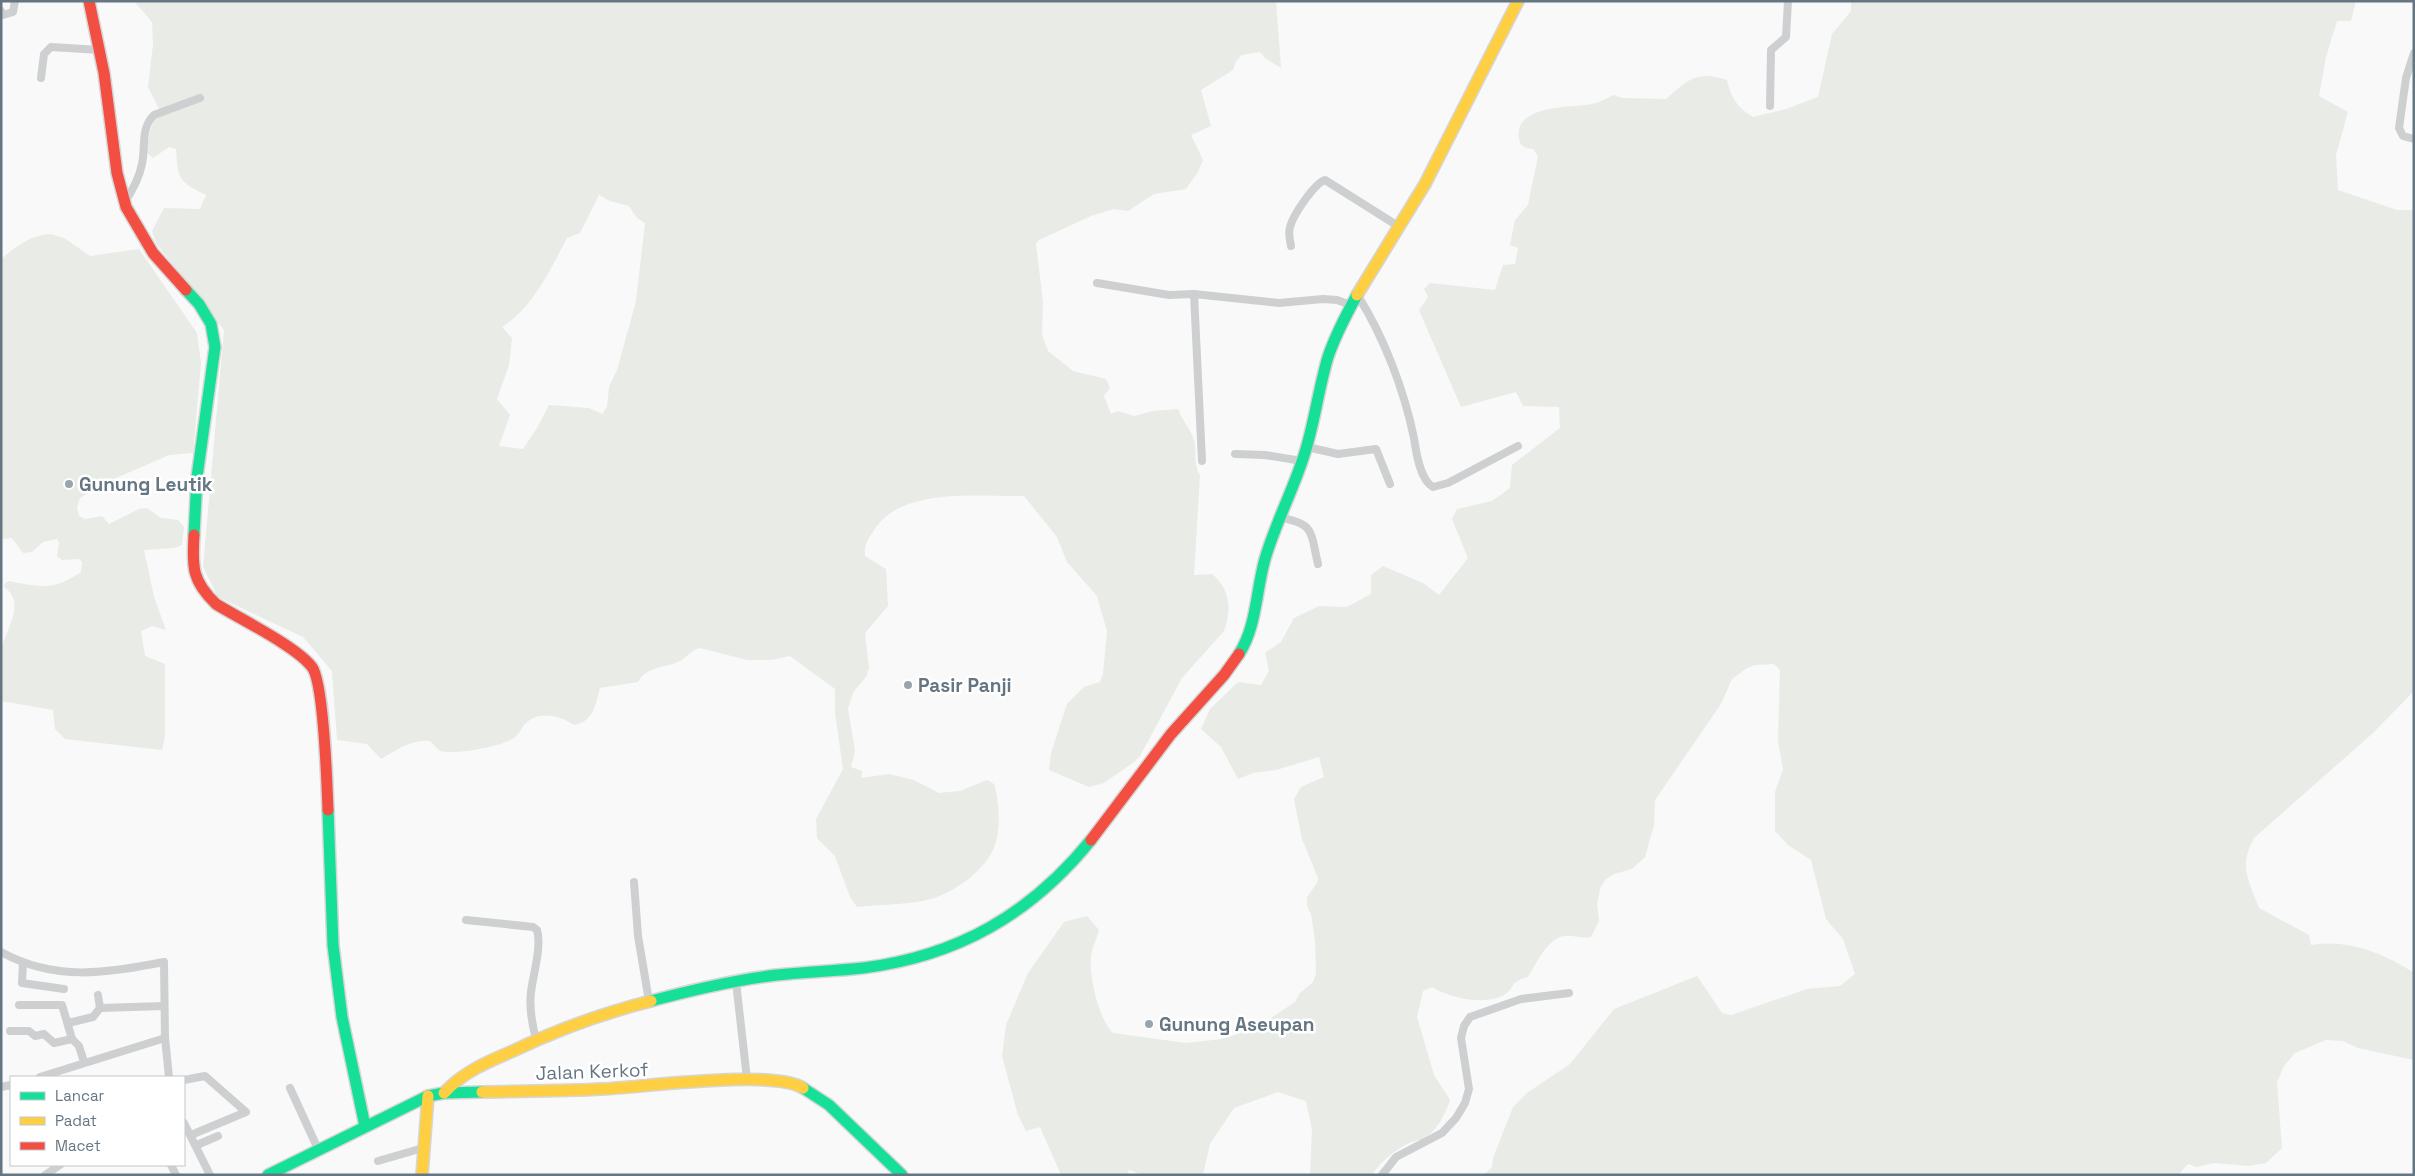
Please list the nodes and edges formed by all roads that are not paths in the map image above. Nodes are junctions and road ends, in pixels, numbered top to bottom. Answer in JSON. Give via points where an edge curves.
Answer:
{"nodes":[{"id":1,"x":15,"y":1,"type":"edge"},
{"id":2,"x":89,"y":1,"type":"edge"},
{"id":3,"x":1518,"y":1,"type":"edge"},
{"id":4,"x":1788,"y":1,"type":"edge"},
{"id":5,"x":1,"y":11,"type":"edge"},
{"id":6,"x":100,"y":50,"type":"junction"},
{"id":7,"x":2414,"y":53,"type":"edge"},
{"id":8,"x":41,"y":78,"type":"dead end"},
{"id":9,"x":200,"y":98,"type":"dead end"},
{"id":10,"x":1770,"y":106,"type":"dead end"},
{"id":11,"x":2414,"y":139,"type":"edge"},
{"id":12,"x":124,"y":203,"type":"junction"},
{"id":13,"x":1398,"y":226,"type":"junction"},
{"id":14,"x":1291,"y":246,"type":"dead end"},
{"id":15,"x":1097,"y":283,"type":"dead end"},
{"id":16,"x":1194,"y":294,"type":"junction"},
{"id":17,"x":1355,"y":300,"type":"junction"},
{"id":18,"x":1518,"y":446,"type":"dead end"},
{"id":19,"x":1307,"y":447,"type":"junction"},
{"id":20,"x":1234,"y":454,"type":"dead end"},
{"id":21,"x":1202,"y":461,"type":"dead end"},
{"id":22,"x":1302,"y":462,"type":"junction"},
{"id":23,"x":1390,"y":484,"type":"dead end"},
{"id":24,"x":1278,"y":517,"type":"junction"},
{"id":25,"x":1318,"y":564,"type":"dead end"},
{"id":26,"x":634,"y":882,"type":"dead end"},
{"id":27,"x":466,"y":920,"type":"dead end"},
{"id":28,"x":1,"y":952,"type":"edge"},
{"id":29,"x":23,"y":963,"type":"junction"},
{"id":30,"x":736,"y":982,"type":"junction"},
{"id":31,"x":64,"y":990,"type":"dead end"},
{"id":32,"x":1569,"y":993,"type":"dead end"},
{"id":33,"x":98,"y":995,"type":"dead end"},
{"id":34,"x":649,"y":1001,"type":"junction"},
{"id":35,"x":19,"y":1005,"type":"dead end"},
{"id":36,"x":164,"y":1006,"type":"junction"},
{"id":37,"x":100,"y":1008,"type":"junction"},
{"id":38,"x":68,"y":1023,"type":"junction"},
{"id":39,"x":10,"y":1031,"type":"dead end"},
{"id":40,"x":165,"y":1038,"type":"junction"},
{"id":41,"x":72,"y":1039,"type":"junction"},
{"id":42,"x":536,"y":1039,"type":"junction"},
{"id":43,"x":84,"y":1062,"type":"junction"},
{"id":44,"x":53,"y":1076,"type":"edge"},
{"id":45,"x":169,"y":1076,"type":"edge"},
{"id":46,"x":747,"y":1079,"type":"junction"},
{"id":47,"x":185,"y":1080,"type":"edge"},
{"id":48,"x":290,"y":1088,"type":"dead end"},
{"id":49,"x":444,"y":1093,"type":"junction"},
{"id":50,"x":428,"y":1096,"type":"junction"},
{"id":51,"x":185,"y":1125,"type":"edge"},
{"id":52,"x":365,"y":1126,"type":"junction"},
{"id":53,"x":191,"y":1135,"type":"junction"},
{"id":54,"x":218,"y":1136,"type":"dead end"},
{"id":55,"x":197,"y":1145,"type":"junction"},
{"id":56,"x":423,"y":1148,"type":"junction"},
{"id":57,"x":318,"y":1149,"type":"junction"},
{"id":58,"x":378,"y":1161,"type":"dead end"},
{"id":59,"x":58,"y":1166,"type":"edge"},
{"id":60,"x":45,"y":1175,"type":"edge"},
{"id":61,"x":210,"y":1175,"type":"edge"},
{"id":62,"x":268,"y":1175,"type":"edge"},
{"id":63,"x":421,"y":1175,"type":"edge"},
{"id":64,"x":902,"y":1175,"type":"edge"},
{"id":65,"x":1382,"y":1175,"type":"edge"}],
"edges":[{"from":1,"to":5,"type":"street","via":[[13,12],[3,15]]},
{"from":2,"to":6,"type":"street"},
{"from":3,"to":13,"type":"street","via":[[1449,138]]},
{"from":4,"to":10,"type":"street","via":[[1786,37],[1771,50]]},
{"from":6,"to":8,"type":"street","via":[[51,47],[44,54]]},
{"from":6,"to":12,"type":"street"},
{"from":7,"to":11,"type":"street","via":[[2406,78],[2399,128],[2403,136]]},
{"from":9,"to":12,"type":"street","via":[[154,115],[148,121],[139,175]]},
{"from":12,"to":52,"type":"street","via":[[137,230],[200,306],[215,334],[197,476],[193,574],[205,595],[216,604],[300,655],[313,668],[317,681],[326,751],[333,944],[342,1017]]},
{"from":13,"to":14,"type":"street","via":[[1325,180],[1320,182],[1296,214],[1289,229]]},
{"from":13,"to":17,"type":"street"},
{"from":15,"to":16,"type":"street","via":[[1169,295]]},
{"from":16,"to":17,"type":"street","via":[[1279,303]]},
{"from":16,"to":21,"type":"street"},
{"from":17,"to":18,"type":"street","via":[[1379,329],[1428,484],[1433,487],[1448,483]]},
{"from":17,"to":19,"type":"street","via":[[1336,334],[1321,382]]},
{"from":19,"to":22,"type":"street"},
{"from":19,"to":23,"type":"street","via":[[1338,454],[1376,449]]},
{"from":20,"to":22,"type":"street","via":[[1265,455]]},
{"from":22,"to":24,"type":"street"},
{"from":24,"to":25,"type":"street","via":[[1308,527]]},
{"from":24,"to":30,"type":"street","via":[[1249,632],[1236,659],[1170,736],[1080,855],[1029,904],[989,929],[919,954],[866,968],[808,971]]},
{"from":26,"to":34,"type":"street","via":[[638,936]]},
{"from":27,"to":42,"type":"street","via":[[533,927],[538,932],[531,994],[531,1020]]},
{"from":28,"to":29,"type":"street"},
{"from":29,"to":31,"type":"street","via":[[21,983]]},
{"from":29,"to":36,"type":"street","via":[[79,974],[164,962]]},
{"from":30,"to":34,"type":"street"},
{"from":30,"to":46,"type":"street"},
{"from":32,"to":65,"type":"street","via":[[1520,999],[1470,1017],[1461,1038],[1469,1089],[1465,1103],[1442,1133],[1396,1157]]},
{"from":33,"to":37,"type":"street"},
{"from":34,"to":42,"type":"street"},
{"from":35,"to":38,"type":"street","via":[[59,1004]]},
{"from":36,"to":37,"type":"street"},
{"from":36,"to":40,"type":"street"},
{"from":37,"to":38,"type":"street","via":[[94,1017]]},
{"from":38,"to":41,"type":"street"},
{"from":39,"to":41,"type":"street","via":[[46,1035],[54,1043]]},
{"from":40,"to":43,"type":"street"},
{"from":40,"to":45,"type":"street"},
{"from":41,"to":43,"type":"street","via":[[79,1046]]},
{"from":42,"to":49,"type":"street","via":[[461,1076]]},
{"from":43,"to":44,"type":"street"},
{"from":46,"to":49,"type":"street","name":"Jalan Kerkof","via":[[604,1089]]},
{"from":46,"to":64,"type":"street","name":"Jalan Kerkof","via":[[797,1084],[814,1093]]},
{"from":47,"to":53,"type":"street","via":[[205,1076],[246,1113]]},
{"from":48,"to":57,"type":"street"},
{"from":49,"to":50,"type":"street","name":"Jalan Kerkof"},
{"from":50,"to":52,"type":"street","name":"Jalan Kerkof"},
{"from":50,"to":56,"type":"street"},
{"from":51,"to":53,"type":"street"},
{"from":52,"to":57,"type":"street","name":"Jalan Kerkof"},
{"from":53,"to":55,"type":"street"},
{"from":54,"to":55,"type":"street"},
{"from":55,"to":61,"type":"street"},
{"from":56,"to":58,"type":"street"},
{"from":56,"to":63,"type":"street"},
{"from":57,"to":62,"type":"street","name":"Jalan Kerkof"},
{"from":59,"to":60,"type":"street"}]}
